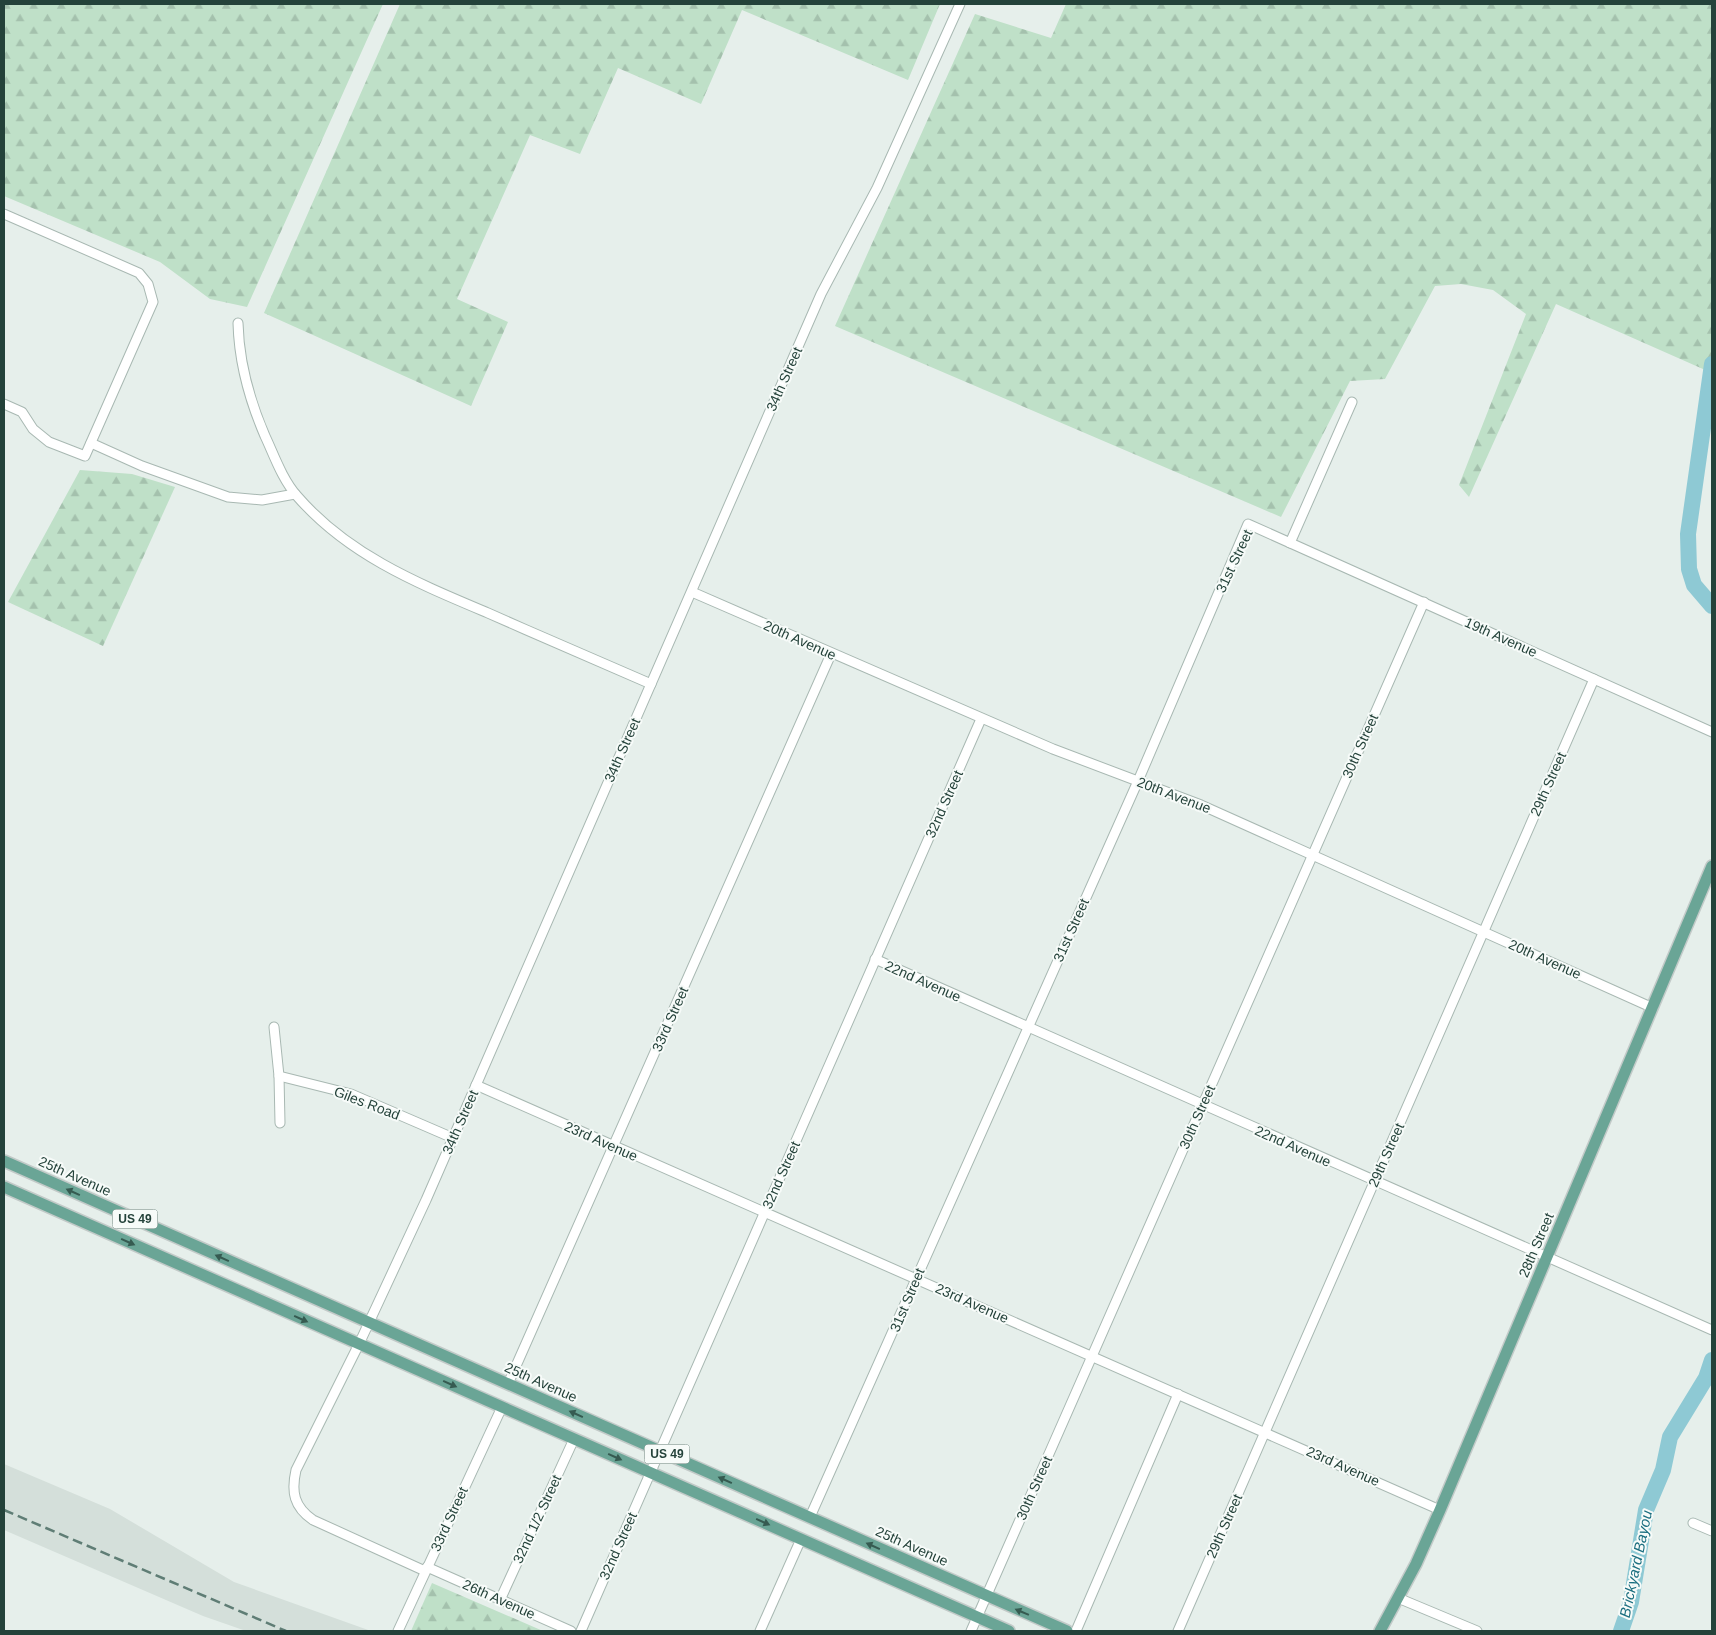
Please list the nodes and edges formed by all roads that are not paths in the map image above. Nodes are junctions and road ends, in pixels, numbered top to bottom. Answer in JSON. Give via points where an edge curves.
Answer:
{"nodes":[{"id":1,"x":960,"y":4,"type":"edge"},
{"id":2,"x":4,"y":214,"type":"edge"},
{"id":3,"x":238,"y":323,"type":"dead end"},
{"id":4,"x":1352,"y":402,"type":"dead end"},
{"id":5,"x":4,"y":404,"type":"edge"},
{"id":6,"x":91,"y":443,"type":"junction"},
{"id":7,"x":295,"y":494,"type":"junction"},
{"id":8,"x":1290,"y":542,"type":"junction"},
{"id":9,"x":692,"y":592,"type":"junction"},
{"id":10,"x":1424,"y":602,"type":"junction"},
{"id":11,"x":831,"y":654,"type":"junction"},
{"id":12,"x":1594,"y":679,"type":"junction"},
{"id":13,"x":651,"y":684,"type":"junction"},
{"id":14,"x":981,"y":719,"type":"junction"},
{"id":15,"x":1712,"y":732,"type":"edge"},
{"id":16,"x":1138,"y":781,"type":"junction"},
{"id":17,"x":1312,"y":854,"type":"junction"},
{"id":18,"x":1712,"y":866,"type":"edge"},
{"id":19,"x":1484,"y":931,"type":"junction"},
{"id":20,"x":876,"y":960,"type":"junction"},
{"id":21,"x":1653,"y":1008,"type":"junction"},
{"id":22,"x":274,"y":1027,"type":"dead end"},
{"id":23,"x":1027,"y":1027,"type":"junction"},
{"id":24,"x":279,"y":1076,"type":"junction"},
{"id":25,"x":476,"y":1086,"type":"junction"},
{"id":26,"x":1202,"y":1105,"type":"junction"},
{"id":27,"x":280,"y":1123,"type":"dead end"},
{"id":28,"x":453,"y":1138,"type":"junction"},
{"id":29,"x":614,"y":1146,"type":"junction"},
{"id":30,"x":5,"y":1165,"type":"edge"},
{"id":31,"x":1375,"y":1182,"type":"junction"},
{"id":32,"x":4,"y":1187,"type":"edge"},
{"id":33,"x":764,"y":1212,"type":"junction"},
{"id":34,"x":1548,"y":1257,"type":"junction"},
{"id":35,"x":916,"y":1279,"type":"junction"},
{"id":36,"x":369,"y":1323,"type":"junction"},
{"id":37,"x":1709,"y":1329,"type":"edge"},
{"id":38,"x":359,"y":1344,"type":"junction"},
{"id":39,"x":1092,"y":1356,"type":"junction"},
{"id":40,"x":508,"y":1384,"type":"junction"},
{"id":41,"x":1178,"y":1394,"type":"junction"},
{"id":42,"x":502,"y":1407,"type":"junction"},
{"id":43,"x":1265,"y":1432,"type":"junction"},
{"id":44,"x":574,"y":1439,"type":"junction"},
{"id":45,"x":660,"y":1451,"type":"junction"},
{"id":46,"x":650,"y":1473,"type":"junction"},
{"id":47,"x":294,"y":1500,"type":"joint"},
{"id":48,"x":1440,"y":1510,"type":"junction"},
{"id":49,"x":810,"y":1517,"type":"junction"},
{"id":50,"x":1693,"y":1523,"type":"dead end"},
{"id":51,"x":1712,"y":1532,"type":"edge"},
{"id":52,"x":801,"y":1539,"type":"junction"},
{"id":53,"x":426,"y":1569,"type":"junction"},
{"id":54,"x":986,"y":1596,"type":"junction"},
{"id":55,"x":1398,"y":1598,"type":"junction"},
{"id":56,"x":500,"y":1600,"type":"junction"},
{"id":57,"x":977,"y":1617,"type":"junction"},
{"id":58,"x":398,"y":1631,"type":"edge"},
{"id":59,"x":571,"y":1631,"type":"edge"},
{"id":60,"x":580,"y":1631,"type":"edge"},
{"id":61,"x":760,"y":1631,"type":"edge"},
{"id":62,"x":971,"y":1631,"type":"edge"},
{"id":63,"x":1009,"y":1631,"type":"edge"},
{"id":64,"x":1067,"y":1631,"type":"edge"},
{"id":65,"x":1076,"y":1631,"type":"edge"},
{"id":66,"x":1178,"y":1631,"type":"edge"},
{"id":67,"x":1380,"y":1631,"type":"edge"},
{"id":68,"x":1477,"y":1631,"type":"edge"}],
"edges":[{"from":1,"to":9,"type":"street","name":"34th Street","via":[[877,188],[821,294]]},
{"from":2,"to":6,"type":"street","via":[[139,273],[148,284],[153,302]]},
{"from":3,"to":7,"type":"street","via":[[242,370],[257,418]]},
{"from":4,"to":8,"type":"street"},
{"from":5,"to":6,"type":"street","via":[[22,412],[33,429],[49,442],[85,456]]},
{"from":6,"to":7,"type":"street","via":[[142,466],[228,496],[262,500]]},
{"from":7,"to":13,"type":"street","via":[[336,535],[408,579]]},
{"from":8,"to":10,"type":"street","name":"19th Avenue"},
{"from":8,"to":16,"type":"street","name":"31st Street","via":[[1248,524]]},
{"from":9,"to":11,"type":"street","name":"20th Avenue"},
{"from":9,"to":13,"type":"street","name":"34th Street"},
{"from":10,"to":12,"type":"street","name":"19th Avenue"},
{"from":10,"to":17,"type":"street","name":"30th Street"},
{"from":11,"to":14,"type":"street","name":"20th Avenue"},
{"from":11,"to":29,"type":"street","name":"33rd Street"},
{"from":12,"to":15,"type":"street","name":"19th Avenue"},
{"from":12,"to":19,"type":"street","name":"29th Street"},
{"from":13,"to":25,"type":"street","name":"34th Street"},
{"from":14,"to":16,"type":"street","name":"20th Avenue"},
{"from":14,"to":20,"type":"street","name":"32nd Street"},
{"from":16,"to":17,"type":"street","name":"20th Avenue"},
{"from":16,"to":23,"type":"street","name":"31st Street"},
{"from":17,"to":19,"type":"street","name":"20th Avenue"},
{"from":17,"to":26,"type":"street","name":"30th Street"},
{"from":18,"to":21,"type":"main road","name":"28th Street"},
{"from":19,"to":21,"type":"street","name":"20th Avenue"},
{"from":19,"to":31,"type":"street","name":"29th Street"},
{"from":20,"to":23,"type":"street","name":"22nd Avenue"},
{"from":20,"to":33,"type":"street","name":"32nd Street"},
{"from":21,"to":34,"type":"main road","name":"28th Street"},
{"from":22,"to":24,"type":"street"},
{"from":23,"to":26,"type":"street","name":"22nd Avenue"},
{"from":23,"to":35,"type":"street","name":"31st Street"},
{"from":24,"to":27,"type":"street"},
{"from":24,"to":28,"type":"street","name":"Giles Road","via":[[350,1094]]},
{"from":25,"to":28,"type":"street","name":"34th Street"},
{"from":25,"to":29,"type":"street","name":"23rd Avenue"},
{"from":26,"to":31,"type":"street","name":"22nd Avenue"},
{"from":26,"to":39,"type":"street","name":"30th Street"},
{"from":28,"to":36,"type":"street","name":"34th Street"},
{"from":29,"to":33,"type":"street","name":"23rd Avenue"},
{"from":29,"to":40,"type":"street","name":"33rd Street"},
{"from":36,"to":30,"type":"main road","name":"25th Avenue","number":"US 49","one_way":true},
{"from":31,"to":34,"type":"street","name":"22nd Avenue"},
{"from":31,"to":43,"type":"street","name":"29th Street"},
{"from":32,"to":38,"type":"main road","number":"US 49","one_way":true},
{"from":33,"to":35,"type":"street","name":"23rd Avenue"},
{"from":33,"to":45,"type":"street","name":"32nd Street"},
{"from":34,"to":37,"type":"street","name":"22nd Avenue"},
{"from":34,"to":48,"type":"main road","name":"28th Street"},
{"from":35,"to":39,"type":"street","name":"23rd Avenue"},
{"from":35,"to":49,"type":"street","name":"31st Street"},
{"from":36,"to":38,"type":"street","name":"34th Street"},
{"from":36,"to":40,"type":"main road","name":"25th Avenue","number":"US 49"},
{"from":38,"to":42,"type":"main road","number":"US 49","one_way":true},
{"from":38,"to":47,"type":"street","name":"34th Street","via":[[296,1470]]},
{"from":39,"to":41,"type":"street","name":"23rd Avenue"},
{"from":39,"to":54,"type":"street","name":"30th Street"},
{"from":45,"to":40,"type":"main road","name":"25th Avenue","number":"US 49","one_way":true},
{"from":41,"to":43,"type":"street","name":"23rd Avenue"},
{"from":41,"to":65,"type":"street"},
{"from":42,"to":44,"type":"main road","number":"US 49"},
{"from":42,"to":53,"type":"street","name":"33rd Street"},
{"from":43,"to":48,"type":"street","name":"23rd Avenue"},
{"from":43,"to":66,"type":"street","name":"29th Street"},
{"from":44,"to":46,"type":"main road","number":"US 49","one_way":true},
{"from":44,"to":56,"type":"street","name":"32nd 1/2 Street"},
{"from":45,"to":46,"type":"street","name":"32nd Street"},
{"from":49,"to":45,"type":"main road","name":"25th Avenue","number":"US 49","one_way":true},
{"from":46,"to":52,"type":"main road","number":"US 49","one_way":true},
{"from":46,"to":60,"type":"street","name":"32nd Street"},
{"from":47,"to":53,"type":"street","name":"26th Avenue","via":[[313,1520]]},
{"from":48,"to":55,"type":"main road","name":"28th Street"},
{"from":54,"to":49,"type":"main road","name":"25th Avenue","number":"US 49","one_way":true},
{"from":50,"to":51,"type":"street"},
{"from":52,"to":57,"type":"main road","number":"US 49"},
{"from":52,"to":61,"type":"street"},
{"from":53,"to":56,"type":"street","name":"26th Avenue"},
{"from":53,"to":58,"type":"street","name":"33rd Street"},
{"from":54,"to":57,"type":"street","name":"30th Street"},
{"from":64,"to":54,"type":"main road","name":"25th Avenue","number":"US 49","one_way":true},
{"from":55,"to":67,"type":"main road","name":"28th Street"},
{"from":55,"to":68,"type":"street"},
{"from":56,"to":59,"type":"street","name":"26th Avenue"},
{"from":57,"to":62,"type":"street","name":"30th Street"},
{"from":57,"to":63,"type":"main road","number":"US 49"}]}
